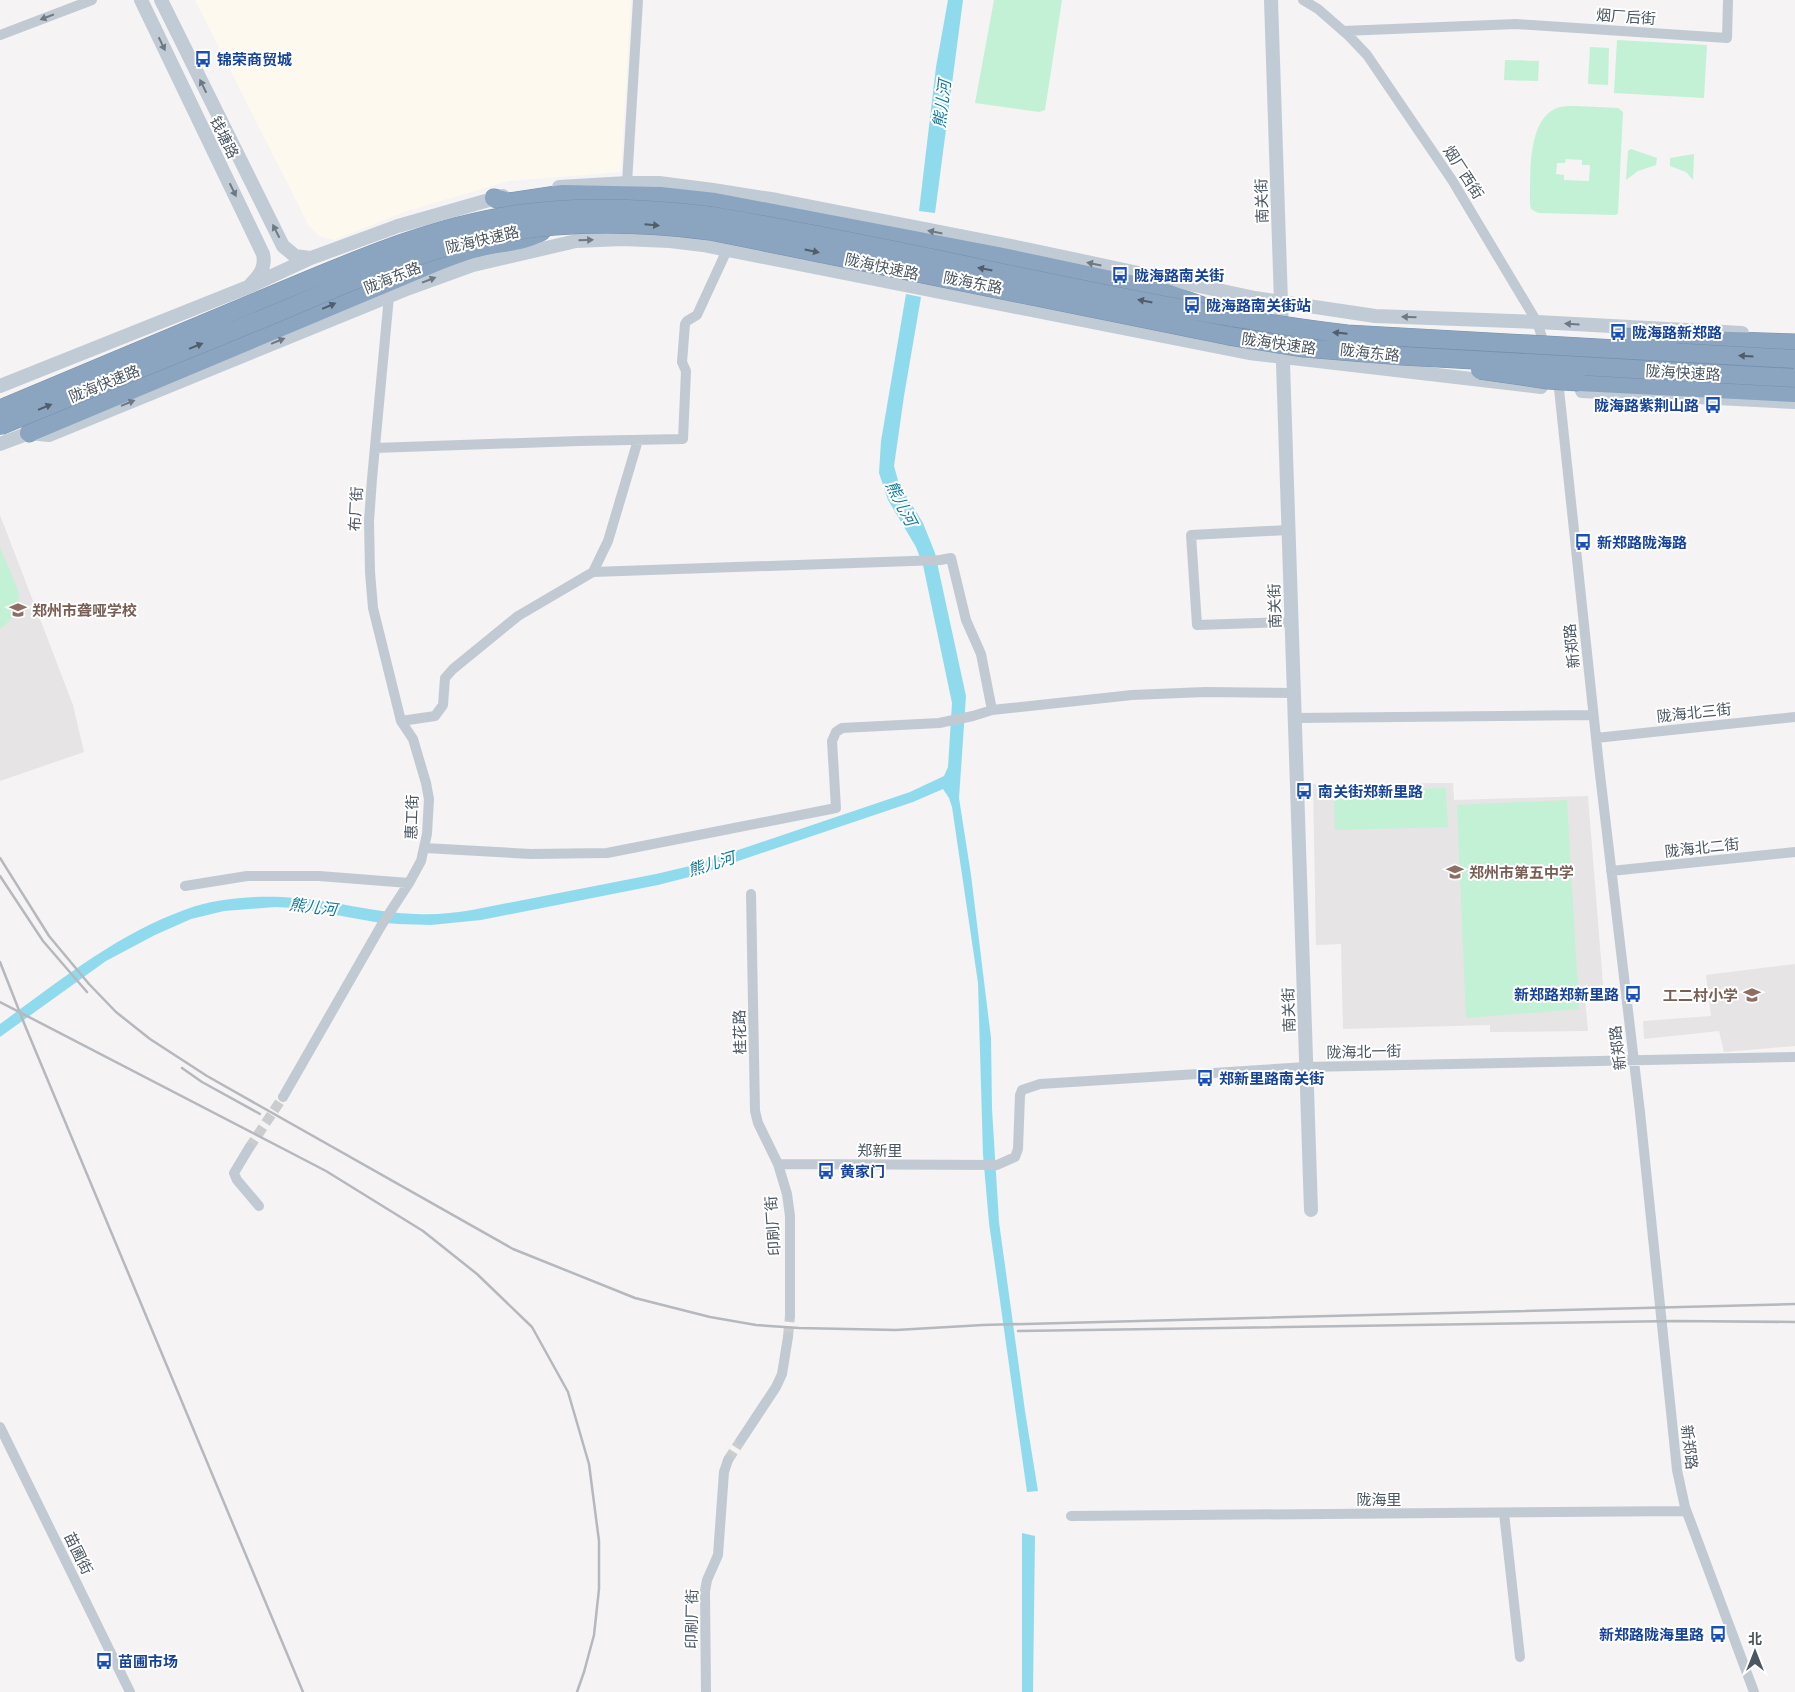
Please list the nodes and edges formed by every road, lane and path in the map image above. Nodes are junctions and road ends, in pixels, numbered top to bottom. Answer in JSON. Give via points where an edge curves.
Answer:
{"nodes":[{"id":1,"x":92,"y":0,"type":"edge"},
{"id":2,"x":141,"y":0,"type":"edge"},
{"id":3,"x":161,"y":0,"type":"edge"},
{"id":4,"x":638,"y":0,"type":"edge"},
{"id":5,"x":1271,"y":0,"type":"edge"},
{"id":6,"x":1303,"y":0,"type":"edge"},
{"id":7,"x":1728,"y":0,"type":"edge"},
{"id":8,"x":1343,"y":31,"type":"junction"},
{"id":9,"x":0,"y":35,"type":"edge"},
{"id":10,"x":627,"y":183,"type":"junction"},
{"id":11,"x":494,"y":198,"type":"junction"},
{"id":12,"x":549,"y":226,"type":"junction"},
{"id":13,"x":727,"y":250,"type":"junction"},
{"id":14,"x":311,"y":258,"type":"junction"},
{"id":15,"x":248,"y":287,"type":"junction"},
{"id":16,"x":389,"y":296,"type":"junction"},
{"id":17,"x":1281,"y":302,"type":"junction"},
{"id":18,"x":1236,"y":318,"type":"junction"},
{"id":19,"x":1537,"y":322,"type":"junction"},
{"id":20,"x":1795,"y":336,"type":"edge"},
{"id":21,"x":1405,"y":337,"type":"junction"},
{"id":22,"x":1795,"y":343,"type":"edge"},
{"id":23,"x":1403,"y":356,"type":"junction"},
{"id":24,"x":1282,"y":358,"type":"junction"},
{"id":25,"x":1795,"y":359,"type":"edge"},
{"id":26,"x":1795,"y":378,"type":"edge"},
{"id":27,"x":0,"y":386,"type":"edge"},
{"id":28,"x":1559,"y":389,"type":"junction"},
{"id":29,"x":1795,"y":393,"type":"edge"},
{"id":30,"x":1795,"y":402,"type":"edge"},
{"id":31,"x":0,"y":409,"type":"edge"},
{"id":32,"x":0,"y":426,"type":"edge"},
{"id":33,"x":29,"y":433,"type":"junction"},
{"id":34,"x":638,"y":440,"type":"junction"},
{"id":35,"x":0,"y":444,"type":"edge"},
{"id":36,"x":375,"y":448,"type":"junction"},
{"id":37,"x":1288,"y":530,"type":"junction"},
{"id":38,"x":592,"y":572,"type":"junction"},
{"id":39,"x":1291,"y":622,"type":"junction"},
{"id":40,"x":1294,"y":693,"type":"junction"},
{"id":41,"x":992,"y":710,"type":"junction"},
{"id":42,"x":1593,"y":715,"type":"junction"},
{"id":43,"x":1795,"y":717,"type":"edge"},
{"id":44,"x":1294,"y":718,"type":"junction"},
{"id":45,"x":401,"y":721,"type":"junction"},
{"id":46,"x":1596,"y":738,"type":"junction"},
{"id":47,"x":425,"y":848,"type":"junction"},
{"id":48,"x":1795,"y":852,"type":"edge"},
{"id":49,"x":1611,"y":871,"type":"junction"},
{"id":50,"x":410,"y":884,"type":"junction"},
{"id":51,"x":185,"y":886,"type":"dead end"},
{"id":52,"x":751,"y":894,"type":"dead end"},
{"id":53,"x":1795,"y":1057,"type":"edge"},
{"id":54,"x":1634,"y":1061,"type":"junction"},
{"id":55,"x":1306,"y":1067,"type":"junction"},
{"id":56,"x":283,"y":1097,"type":"tunnel mouth"},
{"id":57,"x":249,"y":1148,"type":"tunnel mouth"},
{"id":58,"x":778,"y":1164,"type":"junction"},
{"id":59,"x":997,"y":1166,"type":"joint"},
{"id":60,"x":259,"y":1206,"type":"dead end"},
{"id":61,"x":1311,"y":1210,"type":"dead end"},
{"id":62,"x":790,"y":1316,"type":"tunnel mouth"},
{"id":63,"x":788,"y":1337,"type":"tunnel mouth"},
{"id":64,"x":0,"y":1427,"type":"edge"},
{"id":65,"x":741,"y":1440,"type":"tunnel mouth"},
{"id":66,"x":728,"y":1460,"type":"tunnel mouth"},
{"id":67,"x":1686,"y":1511,"type":"junction"},
{"id":68,"x":1504,"y":1513,"type":"junction"},
{"id":69,"x":1071,"y":1516,"type":"dead end"},
{"id":70,"x":1520,"y":1657,"type":"dead end"},
{"id":71,"x":130,"y":1692,"type":"edge"},
{"id":72,"x":706,"y":1692,"type":"edge"},
{"id":73,"x":1754,"y":1692,"type":"edge"}],
"edges":[{"from":1,"to":9,"type":"street","one_way":true},
{"from":2,"to":15,"type":"street","name":"钱塘路","one_way":true,"via":[[263,254],[262,271]]},
{"from":14,"to":3,"type":"street","name":"钱塘路","one_way":true,"via":[[295,256],[283,246]]},
{"from":4,"to":10,"type":"street"},
{"from":5,"to":17,"type":"street","name":"南关街"},
{"from":6,"to":8,"type":"street","name":"烟厂西街"},
{"from":7,"to":8,"type":"street","name":"烟厂后街","via":[[1727,38],[1516,24]]},
{"from":8,"to":19,"type":"street","name":"烟厂西街","via":[[1367,54],[1452,180]]},
{"from":10,"to":11,"type":"street","via":[[533,190]]},
{"from":17,"to":10,"type":"street","one_way":true,"via":[[777,200],[668,184]]},
{"from":11,"to":14,"type":"street","via":[[398,226]]},
{"from":11,"to":18,"type":"highway","bridge":true,"via":[[510,202],[563,194],[660,196],[715,202],[1158,290]]},
{"from":12,"to":23,"type":"highway","name":"陇海快速路","one_way":true,"bridge":true,"via":[[597,223],[710,230],[1229,336],[1322,350]]},
{"from":32,"to":12,"type":"highway","name":"陇海快速路","one_way":true,"bridge":true,"via":[[426,253],[475,239]]},
{"from":33,"to":12,"type":"highway","one_way":true,"via":[[446,258],[537,234]]},
{"from":16,"to":13,"type":"street","name":"陇海东路","one_way":true,"via":[[473,265],[576,241],[670,241]]},
{"from":13,"to":24,"type":"street","name":"陇海东路"},
{"from":13,"to":34,"type":"street","via":[[697,314],[685,324],[683,439]]},
{"from":14,"to":15,"type":"street"},
{"from":15,"to":27,"type":"street"},
{"from":33,"to":16,"type":"street","name":"陇海东路","one_way":true,"via":[[49,435]]},
{"from":16,"to":36,"type":"street","name":"布厂街"},
{"from":19,"to":17,"type":"street","one_way":true,"via":[[1376,316]]},
{"from":17,"to":24,"type":"street","name":"南关街"},
{"from":21,"to":18,"type":"highway","name":"陇海快速路","one_way":true,"bridge":true,"via":[[1347,334]]},
{"from":18,"to":31,"type":"highway","name":"陇海快速路","one_way":true,"bridge":true,"via":[[712,216],[644,210],[558,210],[459,226],[397,245]]},
{"from":20,"to":19,"type":"street","one_way":true},
{"from":19,"to":28,"type":"street","name":"烟厂西街"},
{"from":21,"to":22,"type":"highway","bridge":true,"via":[[1461,330]]},
{"from":25,"to":21,"type":"highway","name":"陇海快速路","one_way":true,"bridge":true},
{"from":23,"to":26,"type":"highway","name":"陇海快速路","bridge":true},
{"from":23,"to":29,"type":"highway","bridge":true,"via":[[1548,380]]},
{"from":24,"to":28,"type":"street","name":"陇海东路"},
{"from":24,"to":37,"type":"street","name":"南关街"},
{"from":28,"to":30,"type":"street","name":"陇海东路"},
{"from":28,"to":42,"type":"street","name":"新郑路"},
{"from":33,"to":35,"type":"street","name":"陇海东路"},
{"from":34,"to":36,"type":"street"},
{"from":34,"to":38,"type":"street","via":[[608,541]]},
{"from":36,"to":45,"type":"street","name":"布厂街","via":[[369,521],[371,590]]},
{"from":37,"to":39,"type":"street","name":"南关街"},
{"from":37,"to":39,"type":"street","via":[[1191,535],[1197,626]]},
{"from":38,"to":41,"type":"street","via":[[951,558],[966,620],[981,654]]},
{"from":38,"to":45,"type":"street","via":[[518,616],[453,669],[445,678],[444,698],[435,716]]},
{"from":39,"to":40,"type":"street","name":"南关街"},
{"from":40,"to":41,"type":"street","via":[[1132,695]]},
{"from":40,"to":44,"type":"street","name":"南关街"},
{"from":41,"to":47,"type":"street","via":[[939,723],[842,728],[832,741],[836,808],[607,853],[531,854]]},
{"from":42,"to":44,"type":"street"},
{"from":42,"to":46,"type":"street","name":"新郑路"},
{"from":43,"to":46,"type":"street","name":"陇海北三街"},
{"from":44,"to":55,"type":"street","name":"南关街"},
{"from":45,"to":47,"type":"street","name":"惠工街","via":[[414,739],[426,784],[428,818]]},
{"from":46,"to":49,"type":"street","name":"新郑路"},
{"from":47,"to":50,"type":"street","name":"惠工街"},
{"from":48,"to":49,"type":"street","name":"陇海北二街"},
{"from":49,"to":54,"type":"street","name":"新郑路"},
{"from":50,"to":51,"type":"street","via":[[319,876],[247,876]]},
{"from":50,"to":56,"type":"street","name":"惠工街","via":[[381,926]]},
{"from":52,"to":58,"type":"street","name":"桂花路","via":[[755,1111]]},
{"from":53,"to":54,"type":"street","name":"陇海北一街"},
{"from":54,"to":55,"type":"street","name":"陇海北一街"},
{"from":54,"to":67,"type":"street","name":"新郑路","via":[[1677,1470]]},
{"from":55,"to":59,"type":"street","name":"陇海北一街","via":[[1029,1086],[1020,1095],[1018,1149],[1015,1156]]},
{"from":55,"to":61,"type":"street","name":"南关街"},
{"from":57,"to":60,"type":"street","via":[[234,1173]]},
{"from":58,"to":59,"type":"street","name":"郑新里"},
{"from":58,"to":62,"type":"street","name":"印刷厂街","via":[[790,1216]]},
{"from":63,"to":65,"type":"street","via":[[782,1374]]},
{"from":64,"to":71,"type":"street","name":"苗圃街"},
{"from":66,"to":72,"type":"street","name":"印刷厂街","via":[[724,1472],[718,1555],[705,1591]]},
{"from":67,"to":68,"type":"street","name":"陇海里"},
{"from":67,"to":73,"type":"street","name":"新郑路"},
{"from":68,"to":69,"type":"street","name":"陇海里"},
{"from":68,"to":70,"type":"street"}]}
